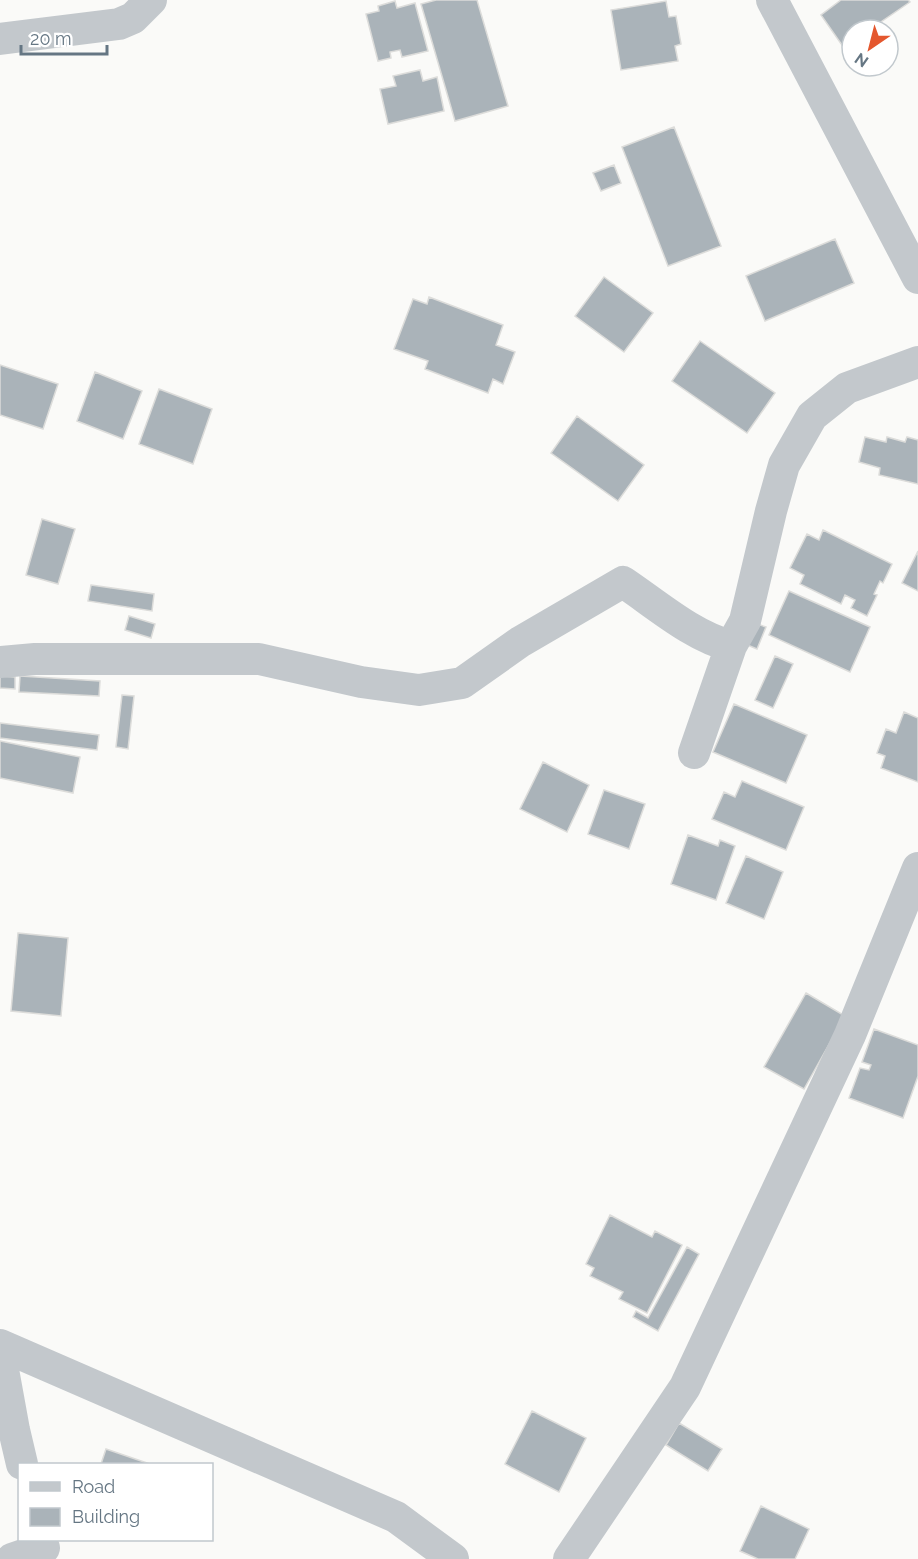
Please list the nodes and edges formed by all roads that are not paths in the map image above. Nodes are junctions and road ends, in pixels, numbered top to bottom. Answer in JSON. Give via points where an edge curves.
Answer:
{"nodes":[{"id":1,"x":151,"y":0,"type":"edge"},
{"id":2,"x":772,"y":0,"type":"edge"},
{"id":3,"x":0,"y":39,"type":"edge"},
{"id":4,"x":918,"y":278,"type":"edge"},
{"id":5,"x":918,"y":362,"type":"edge"},
{"id":6,"x":731,"y":646,"type":"junction"},
{"id":7,"x":0,"y":662,"type":"edge"},
{"id":8,"x":694,"y":753,"type":"dead end"},
{"id":9,"x":918,"y":867,"type":"edge"},
{"id":10,"x":0,"y":1345,"type":"edge"},
{"id":11,"x":0,"y":1353,"type":"edge"},
{"id":12,"x":22,"y":1463,"type":"edge"},
{"id":13,"x":44,"y":1549,"type":"edge"},
{"id":14,"x":12,"y":1559,"type":"edge"},
{"id":15,"x":453,"y":1559,"type":"edge"},
{"id":16,"x":569,"y":1559,"type":"edge"}],
"edges":[{"from":1,"to":3,"type":"street","via":[[133,18],[119,24]]},
{"from":2,"to":4,"type":"street"},
{"from":5,"to":6,"type":"street","via":[[847,388],[812,417],[784,465],[745,621]]},
{"from":6,"to":7,"type":"street","via":[[714,642],[623,582],[520,642],[462,683],[419,690],[361,682],[259,659]]},
{"from":6,"to":8,"type":"street"},
{"from":9,"to":16,"type":"street","via":[[850,1035],[685,1387]]},
{"from":10,"to":15,"type":"street","via":[[396,1516]]},
{"from":11,"to":12,"type":"street"},
{"from":13,"to":14,"type":"street"}]}
